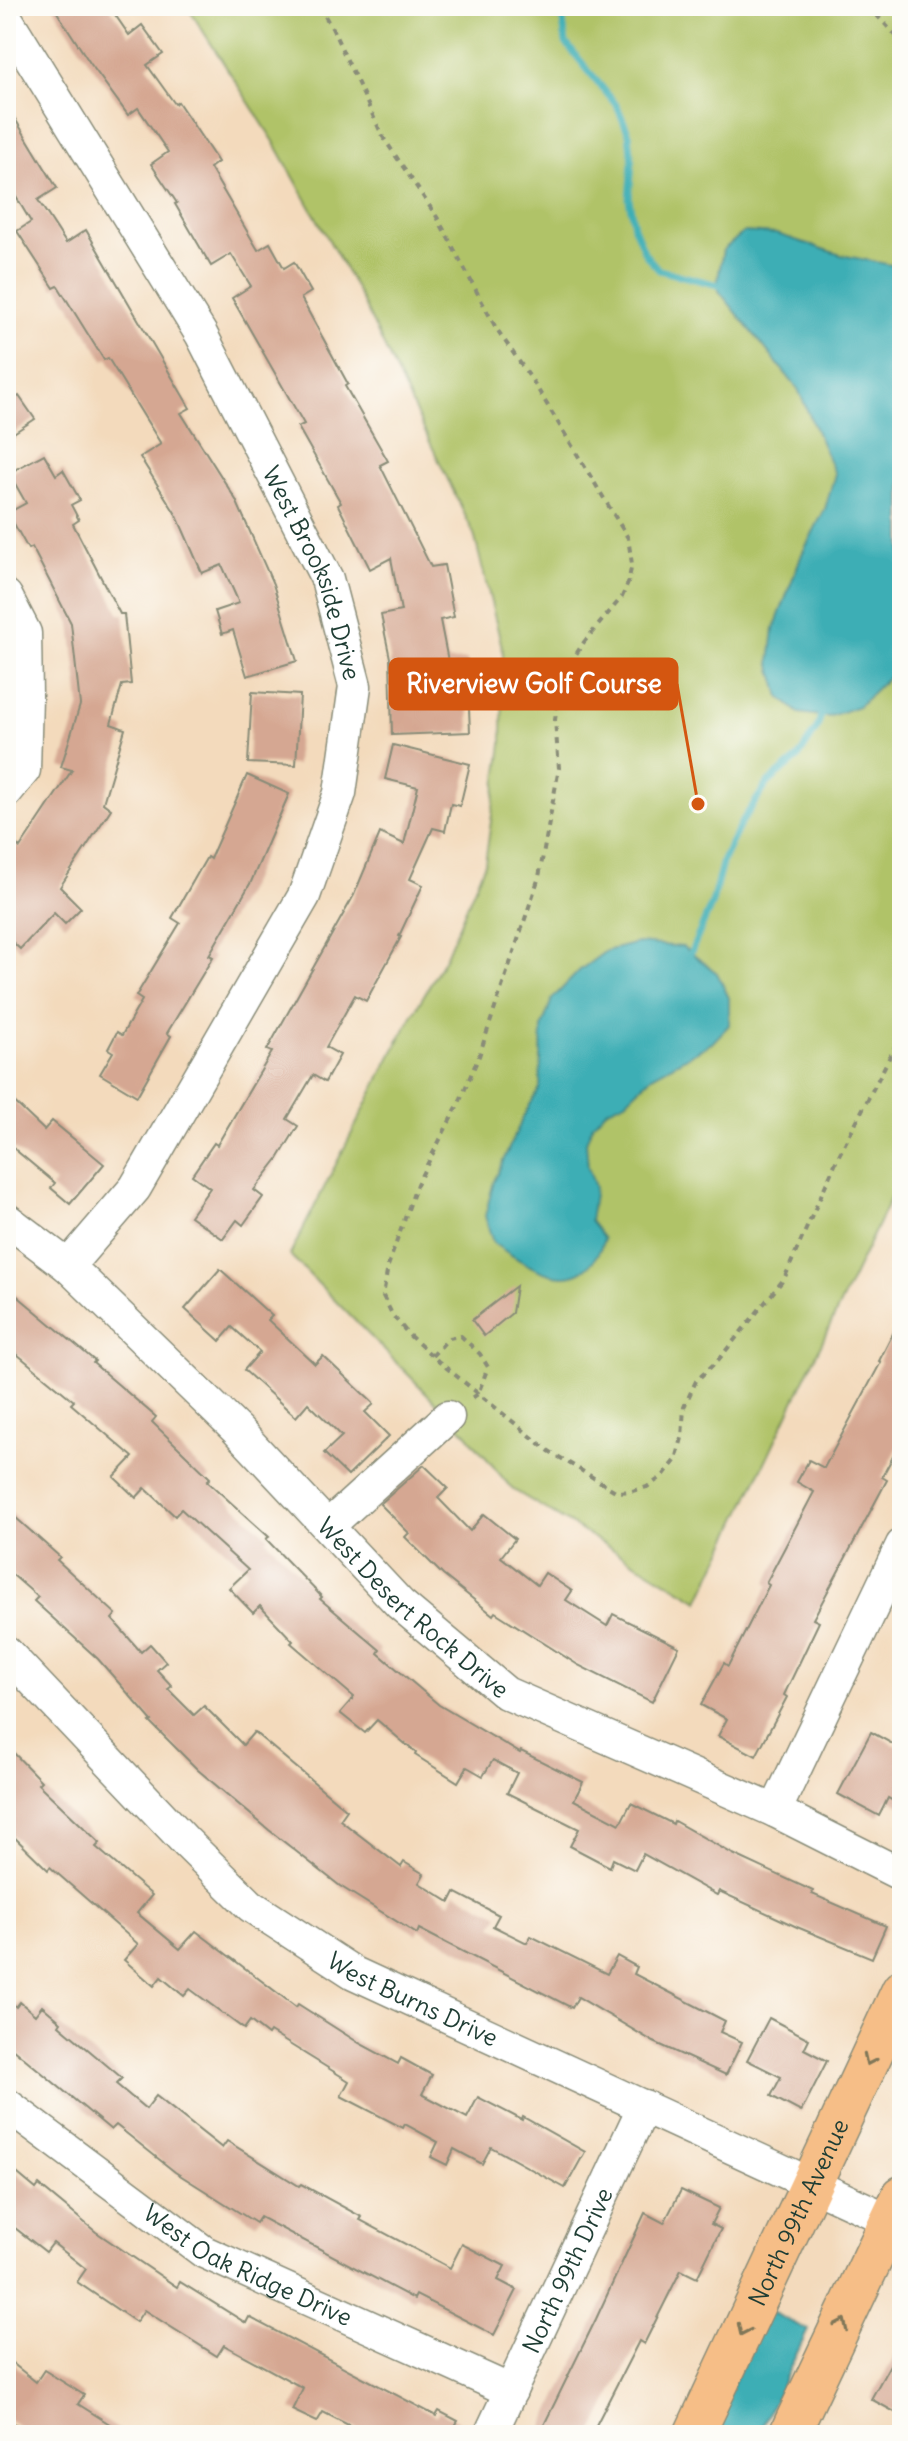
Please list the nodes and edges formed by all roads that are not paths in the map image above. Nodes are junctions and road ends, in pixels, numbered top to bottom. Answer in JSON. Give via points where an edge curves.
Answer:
{"nodes":[{"id":1,"x":6,"y":18,"type":"edge"},
{"id":2,"x":6,"y":596,"type":"edge"},
{"id":3,"x":6,"y":792,"type":"edge"},
{"id":4,"x":6,"y":1219,"type":"edge"},
{"id":5,"x":68,"y":1266,"type":"junction"},
{"id":6,"x":448,"y":1417,"type":"road end"},
{"id":7,"x":328,"y":1526,"type":"junction"},
{"id":8,"x":902,"y":1545,"type":"edge"},
{"id":9,"x":6,"y":1652,"type":"edge"},
{"id":10,"x":775,"y":1811,"type":"junction"},
{"id":11,"x":902,"y":1875,"type":"edge"},
{"id":12,"x":902,"y":1990,"type":"edge"},
{"id":13,"x":6,"y":2104,"type":"edge"},
{"id":14,"x":644,"y":2106,"type":"junction"},
{"id":15,"x":812,"y":2183,"type":"junction"},
{"id":16,"x":898,"y":2214,"type":"edge"},
{"id":17,"x":511,"y":2391,"type":"junction"},
{"id":18,"x":490,"y":2435,"type":"edge"},
{"id":19,"x":694,"y":2435,"type":"edge"},
{"id":20,"x":789,"y":2435,"type":"edge"}],
"edges":[{"from":1,"to":5,"type":"street","name":"West Brookside Drive","via":[[201,334],[327,579],[355,686],[340,793],[304,896],[135,1188]]},
{"from":2,"to":3,"type":"street","via":[[25,633],[26,696],[24,770]]},
{"from":4,"to":5,"type":"street","name":"West Desert Rock Drive"},
{"from":5,"to":7,"type":"street","name":"West Desert Rock Drive"},
{"from":6,"to":7,"type":"street"},
{"from":7,"to":10,"type":"street","name":"West Desert Rock Drive","via":[[400,1604],[506,1693]]},
{"from":8,"to":10,"type":"street"},
{"from":9,"to":14,"type":"street","name":"West Burns Drive","via":[[251,1906],[354,1973]]},
{"from":10,"to":11,"type":"street","name":"West Desert Rock Drive"},
{"from":12,"to":15,"type":"main road","name":"North 99th Avenue","one_way":true},
{"from":13,"to":17,"type":"street","name":"West Oak Ridge Drive","via":[[204,2252]]},
{"from":14,"to":15,"type":"street","name":"West Burns Drive"},
{"from":14,"to":17,"type":"street","name":"North 99th Drive"},
{"from":15,"to":16,"type":"street","name":"West Burns Drive"},
{"from":15,"to":19,"type":"main road","name":"North 99th Avenue","one_way":true},
{"from":20,"to":16,"type":"main road","one_way":true},
{"from":17,"to":18,"type":"street","name":"North 99th Drive"}]}
